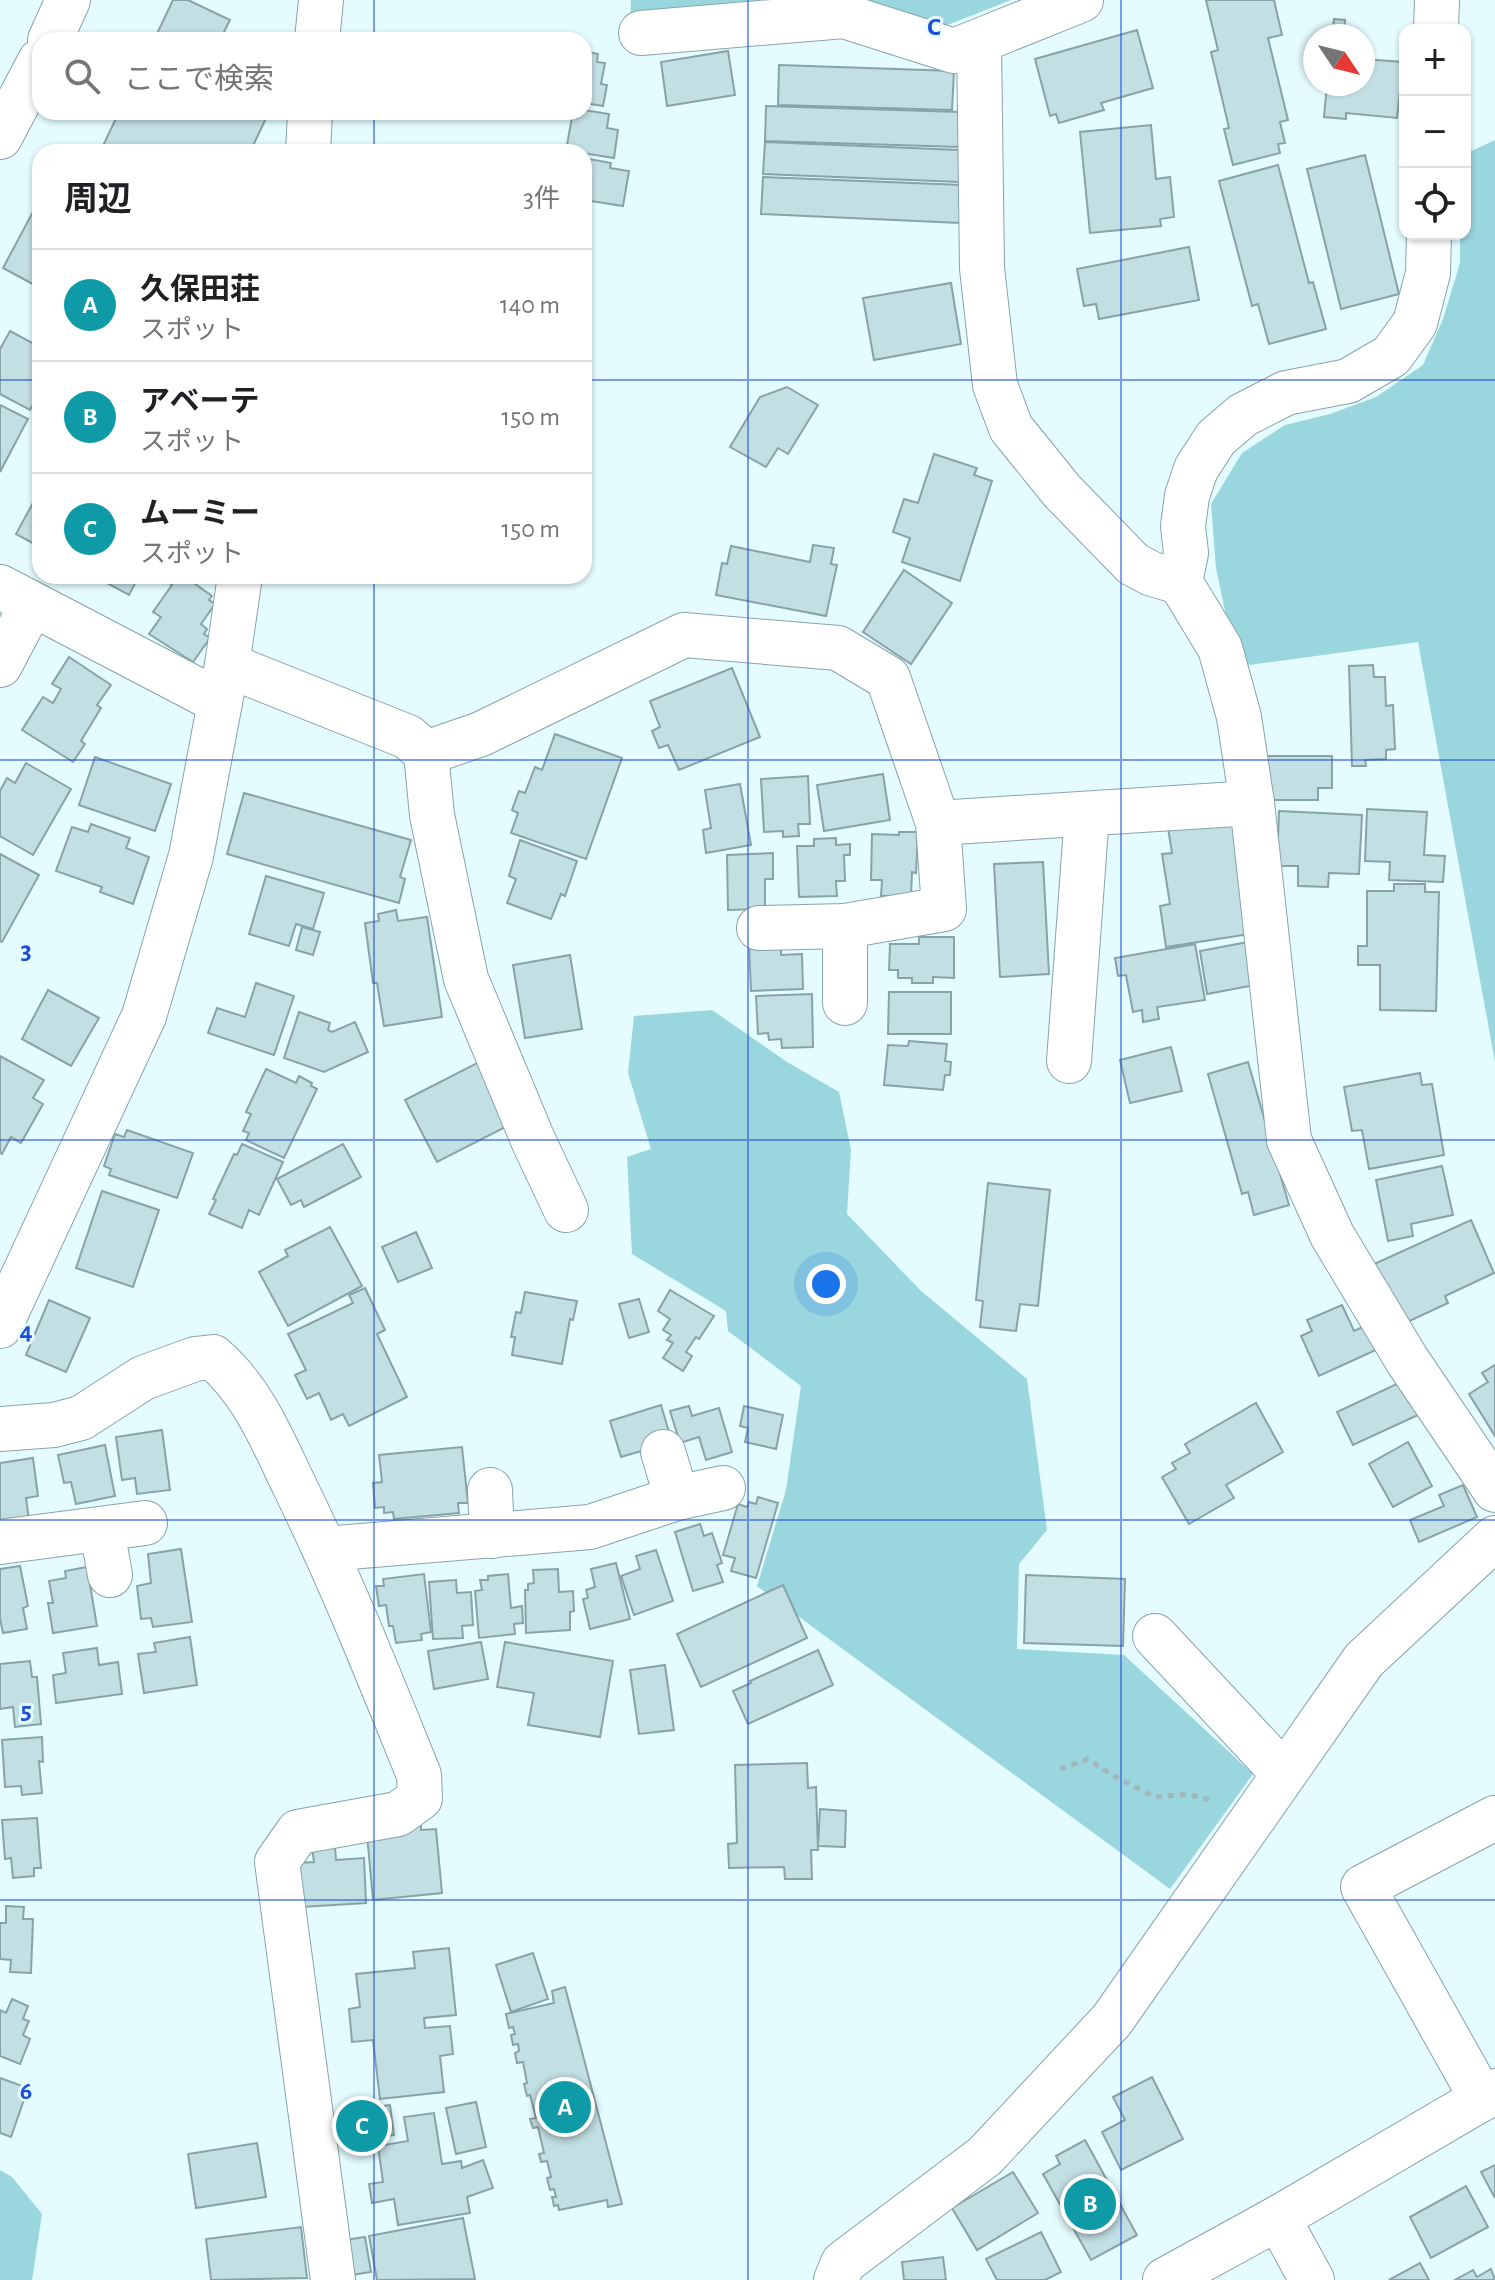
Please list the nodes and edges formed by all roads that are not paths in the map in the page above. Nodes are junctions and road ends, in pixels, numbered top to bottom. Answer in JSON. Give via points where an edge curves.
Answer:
{"nodes":[{"id":1,"x":68,"y":0,"type":"edge"},
{"id":2,"x":321,"y":0,"type":"edge"},
{"id":3,"x":1081,"y":0,"type":"edge"},
{"id":4,"x":1437,"y":0,"type":"edge"},
{"id":5,"x":1436,"y":24,"type":"edge"},
{"id":6,"x":54,"y":32,"type":"edge"},
{"id":7,"x":318,"y":32,"type":"edge"},
{"id":8,"x":641,"y":33,"type":"dead end"},
{"id":9,"x":979,"y":43,"type":"junction"},
{"id":10,"x":32,"y":76,"type":"edge"},
{"id":11,"x":310,"y":120,"type":"edge"},
{"id":12,"x":0,"y":137,"type":"edge"},
{"id":13,"x":308,"y":144,"type":"edge"},
{"id":14,"x":1429,"y":240,"type":"edge"},
{"id":15,"x":1180,"y":582,"type":"junction"},
{"id":16,"x":239,"y":584,"type":"edge"},
{"id":17,"x":16,"y":596,"type":"edge"},
{"id":18,"x":0,"y":665,"type":"edge"},
{"id":19,"x":224,"y":683,"type":"junction"},
{"id":20,"x":426,"y":753,"type":"junction"},
{"id":21,"x":1252,"y":803,"type":"junction"},
{"id":22,"x":1087,"y":814,"type":"junction"},
{"id":23,"x":938,"y":823,"type":"junction"},
{"id":24,"x":845,"y":926,"type":"junction"},
{"id":25,"x":759,"y":928,"type":"dead end"},
{"id":26,"x":845,"y":1003,"type":"dead end"},
{"id":27,"x":1069,"y":1061,"type":"dead end"},
{"id":28,"x":566,"y":1210,"type":"dead end"},
{"id":29,"x":0,"y":1326,"type":"edge"},
{"id":30,"x":0,"y":1429,"type":"edge"},
{"id":31,"x":663,"y":1452,"type":"dead end"},
{"id":32,"x":723,"y":1488,"type":"dead end"},
{"id":33,"x":490,"y":1490,"type":"dead end"},
{"id":34,"x":1495,"y":1490,"type":"edge"},
{"id":35,"x":677,"y":1498,"type":"junction"},
{"id":36,"x":145,"y":1523,"type":"dead end"},
{"id":37,"x":102,"y":1530,"type":"junction"},
{"id":38,"x":492,"y":1536,"type":"junction"},
{"id":39,"x":1495,"y":1538,"type":"edge"},
{"id":40,"x":0,"y":1542,"type":"edge"},
{"id":41,"x":325,"y":1549,"type":"junction"},
{"id":42,"x":110,"y":1575,"type":"dead end"},
{"id":43,"x":1155,"y":1636,"type":"dead end"},
{"id":44,"x":1283,"y":1773,"type":"junction"},
{"id":45,"x":1495,"y":1818,"type":"edge"},
{"id":46,"x":1489,"y":2095,"type":"edge"},
{"id":47,"x":1278,"y":2218,"type":"junction"},
{"id":48,"x":333,"y":2280,"type":"edge"},
{"id":49,"x":836,"y":2280,"type":"edge"},
{"id":50,"x":1165,"y":2280,"type":"edge"},
{"id":51,"x":1312,"y":2280,"type":"edge"}],
"edges":[{"from":1,"to":6,"type":"street"},
{"from":2,"to":7,"type":"street"},
{"from":3,"to":9,"type":"street"},
{"from":4,"to":5,"type":"street"},
{"from":8,"to":9,"type":"street","via":[[844,16],[954,51]]},
{"from":9,"to":15,"type":"street","via":[[982,268],[995,385],[1011,428],[1062,491],[1133,564]]},
{"from":10,"to":12,"type":"street"},
{"from":11,"to":13,"type":"street"},
{"from":14,"to":15,"type":"street","via":[[1428,273],[1415,323],[1391,356],[1348,381],[1286,393],[1243,415],[1216,438],[1196,469],[1187,496]]},
{"from":15,"to":21,"type":"street","via":[[1220,648],[1239,717]]},
{"from":16,"to":19,"type":"street"},
{"from":17,"to":18,"type":"street"},
{"from":17,"to":19,"type":"street"},
{"from":19,"to":20,"type":"street","via":[[408,737]]},
{"from":19,"to":29,"type":"street","via":[[191,856],[144,1016]]},
{"from":20,"to":23,"type":"street","via":[[481,734],[684,635],[838,648],[888,678]]},
{"from":20,"to":28,"type":"street","via":[[432,815],[466,979]]},
{"from":21,"to":22,"type":"street"},
{"from":21,"to":34,"type":"street","via":[[1289,1140],[1340,1248]]},
{"from":22,"to":23,"type":"street"},
{"from":22,"to":27,"type":"street"},
{"from":23,"to":24,"type":"street","via":[[944,909]]},
{"from":24,"to":25,"type":"street"},
{"from":24,"to":26,"type":"street"},
{"from":30,"to":41,"type":"street","via":[[81,1418],[143,1378],[213,1357],[256,1407]]},
{"from":31,"to":35,"type":"street"},
{"from":32,"to":35,"type":"street"},
{"from":33,"to":38,"type":"street"},
{"from":35,"to":38,"type":"street","via":[[590,1527]]},
{"from":36,"to":37,"type":"street"},
{"from":37,"to":40,"type":"street"},
{"from":37,"to":42,"type":"street"},
{"from":38,"to":41,"type":"street"},
{"from":39,"to":44,"type":"street","via":[[1364,1660]]},
{"from":41,"to":48,"type":"street","via":[[419,1775],[420,1798],[398,1814],[298,1832],[277,1862]]},
{"from":43,"to":44,"type":"street"},
{"from":44,"to":49,"type":"street","via":[[1112,2020],[985,2156],[843,2263]]},
{"from":45,"to":46,"type":"street","via":[[1363,1887]]},
{"from":46,"to":47,"type":"street"},
{"from":47,"to":50,"type":"street"},
{"from":47,"to":51,"type":"street"}]}
